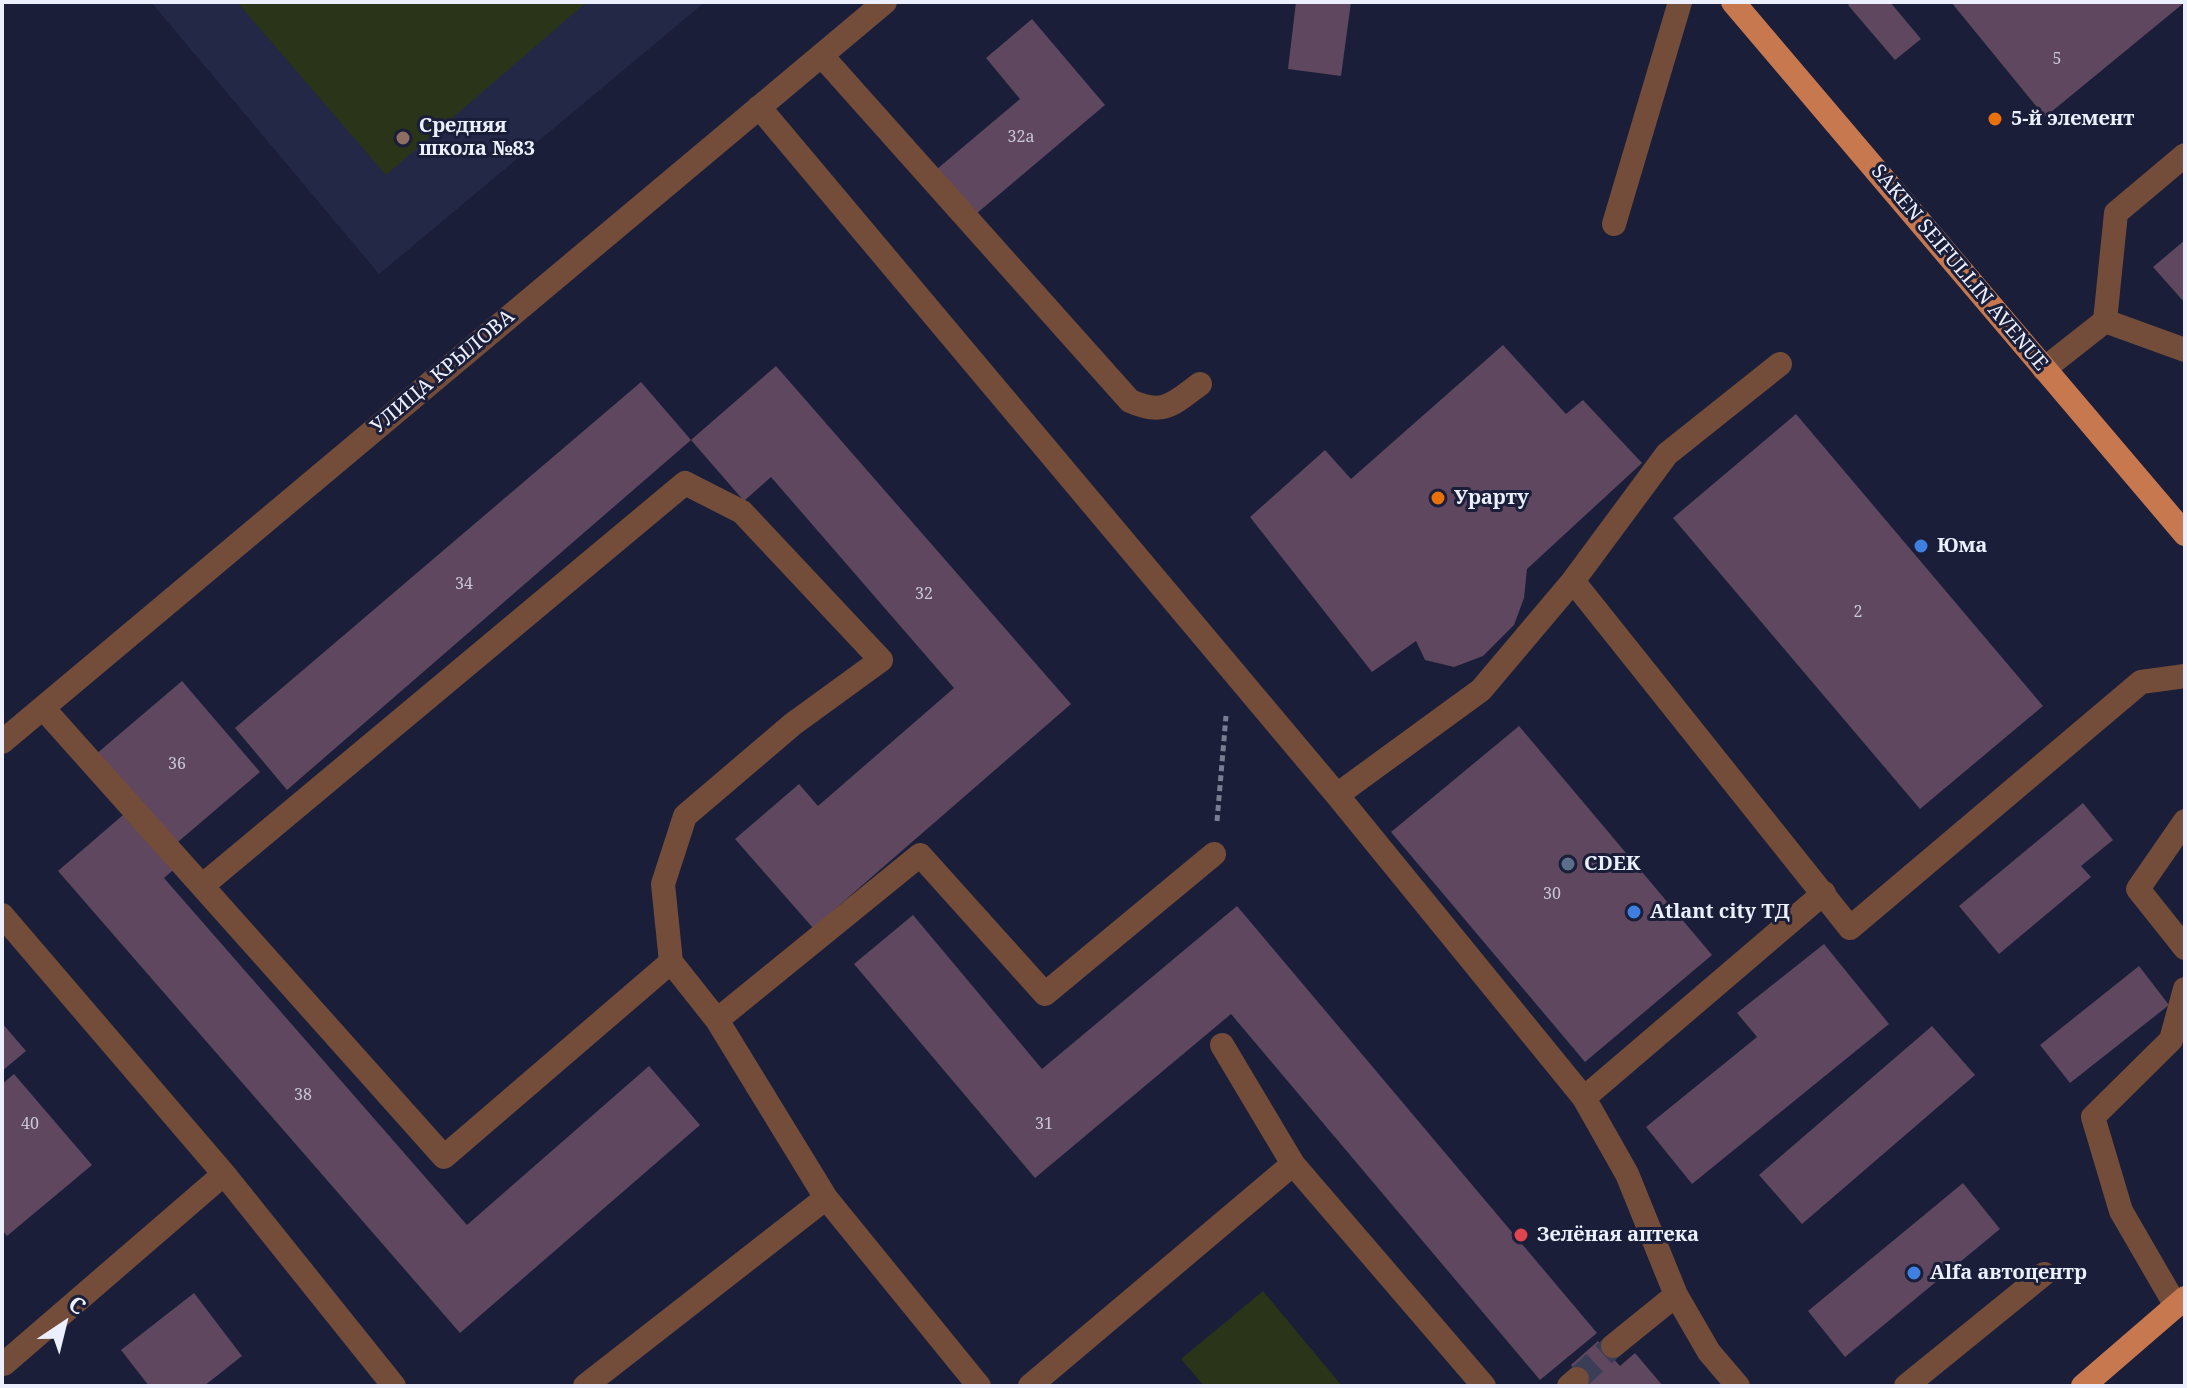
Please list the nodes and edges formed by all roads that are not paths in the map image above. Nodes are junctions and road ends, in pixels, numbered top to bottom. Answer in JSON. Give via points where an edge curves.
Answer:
{"nodes":[{"id":1,"x":885,"y":2,"type":"edge"},
{"id":2,"x":1680,"y":2,"type":"edge"},
{"id":3,"x":1733,"y":2,"type":"edge"},
{"id":4,"x":822,"y":56,"type":"junction"},
{"id":5,"x":759,"y":107,"type":"junction"},
{"id":6,"x":2185,"y":155,"type":"edge"},
{"id":7,"x":1614,"y":224,"type":"dead end"},
{"id":8,"x":2105,"y":321,"type":"junction"},
{"id":9,"x":2185,"y":350,"type":"edge"},
{"id":10,"x":1780,"y":364,"type":"dead end"},
{"id":11,"x":2044,"y":369,"type":"junction"},
{"id":12,"x":1200,"y":384,"type":"dead end"},
{"id":13,"x":2185,"y":534,"type":"edge"},
{"id":14,"x":1573,"y":581,"type":"junction"},
{"id":15,"x":2185,"y":676,"type":"edge"},
{"id":16,"x":43,"y":708,"type":"junction"},
{"id":17,"x":2,"y":742,"type":"edge"},
{"id":18,"x":1337,"y":795,"type":"junction"},
{"id":19,"x":2185,"y":821,"type":"edge"},
{"id":20,"x":1214,"y":854,"type":"road end"},
{"id":21,"x":202,"y":886,"type":"junction"},
{"id":22,"x":1824,"y":893,"type":"junction"},
{"id":23,"x":2,"y":915,"type":"edge"},
{"id":24,"x":2185,"y":948,"type":"edge"},
{"id":25,"x":671,"y":962,"type":"junction"},
{"id":26,"x":2185,"y":989,"type":"edge"},
{"id":27,"x":717,"y":1020,"type":"junction"},
{"id":28,"x":1222,"y":1045,"type":"dead end"},
{"id":29,"x":1584,"y":1098,"type":"junction"},
{"id":30,"x":1293,"y":1164,"type":"junction"},
{"id":31,"x":224,"y":1174,"type":"junction"},
{"id":32,"x":826,"y":1198,"type":"junction"},
{"id":33,"x":2044,"y":1274,"type":"dead end"},
{"id":34,"x":1676,"y":1295,"type":"junction"},
{"id":35,"x":2180,"y":1302,"type":"edge"},
{"id":36,"x":1613,"y":1346,"type":"tunnel mouth"},
{"id":37,"x":4,"y":1364,"type":"edge"},
{"id":38,"x":394,"y":1386,"type":"edge"},
{"id":39,"x":585,"y":1386,"type":"edge"},
{"id":40,"x":979,"y":1386,"type":"edge"},
{"id":41,"x":1030,"y":1386,"type":"edge"},
{"id":42,"x":1484,"y":1386,"type":"edge"},
{"id":43,"x":1738,"y":1386,"type":"edge"},
{"id":44,"x":1906,"y":1386,"type":"edge"},
{"id":45,"x":2083,"y":1386,"type":"edge"}],
"edges":[{"from":1,"to":4,"type":"street","name":"УЛИЦА КРЫЛОВА"},
{"from":2,"to":7,"type":"street"},
{"from":3,"to":11,"type":"main road","name":"SAKEN SEIFULLIN AVENUE"},
{"from":4,"to":5,"type":"street","name":"УЛИЦА КРЫЛОВА"},
{"from":4,"to":12,"type":"street","via":[[1130,401],[1148,409],[1167,408]]},
{"from":5,"to":16,"type":"street","name":"УЛИЦА КРЫЛОВА"},
{"from":5,"to":18,"type":"street"},
{"from":6,"to":8,"type":"street","via":[[2116,213]]},
{"from":8,"to":9,"type":"street"},
{"from":8,"to":11,"type":"street"},
{"from":10,"to":14,"type":"street","via":[[1667,454]]},
{"from":11,"to":13,"type":"main road","name":"SAKEN SEIFULLIN AVENUE"},
{"from":14,"to":18,"type":"street","via":[[1481,690]]},
{"from":14,"to":22,"type":"street"},
{"from":15,"to":22,"type":"street","via":[[2141,682],[1850,928]]},
{"from":16,"to":17,"type":"street","name":"УЛИЦА КРЫЛОВА"},
{"from":16,"to":21,"type":"street"},
{"from":18,"to":29,"type":"street"},
{"from":19,"to":24,"type":"street","via":[[2138,889]]},
{"from":20,"to":27,"type":"street","via":[[1045,994],[920,855]]},
{"from":21,"to":25,"type":"street","via":[[444,1157]]},
{"from":21,"to":25,"type":"street","via":[[685,483],[742,512],[881,660],[793,724],[685,816],[663,884]]},
{"from":22,"to":29,"type":"street"},
{"from":23,"to":31,"type":"street"},
{"from":25,"to":27,"type":"street"},
{"from":26,"to":35,"type":"street","via":[[2171,1040],[2093,1117],[2121,1211]]},
{"from":27,"to":32,"type":"street"},
{"from":28,"to":30,"type":"street"},
{"from":29,"to":34,"type":"street","via":[[1627,1174]]},
{"from":30,"to":41,"type":"street"},
{"from":30,"to":42,"type":"street"},
{"from":31,"to":37,"type":"street"},
{"from":31,"to":38,"type":"street"},
{"from":32,"to":39,"type":"street"},
{"from":32,"to":40,"type":"street"},
{"from":33,"to":44,"type":"street"},
{"from":34,"to":36,"type":"street"},
{"from":34,"to":43,"type":"street","via":[[1709,1352]]},
{"from":35,"to":45,"type":"main road"}]}
